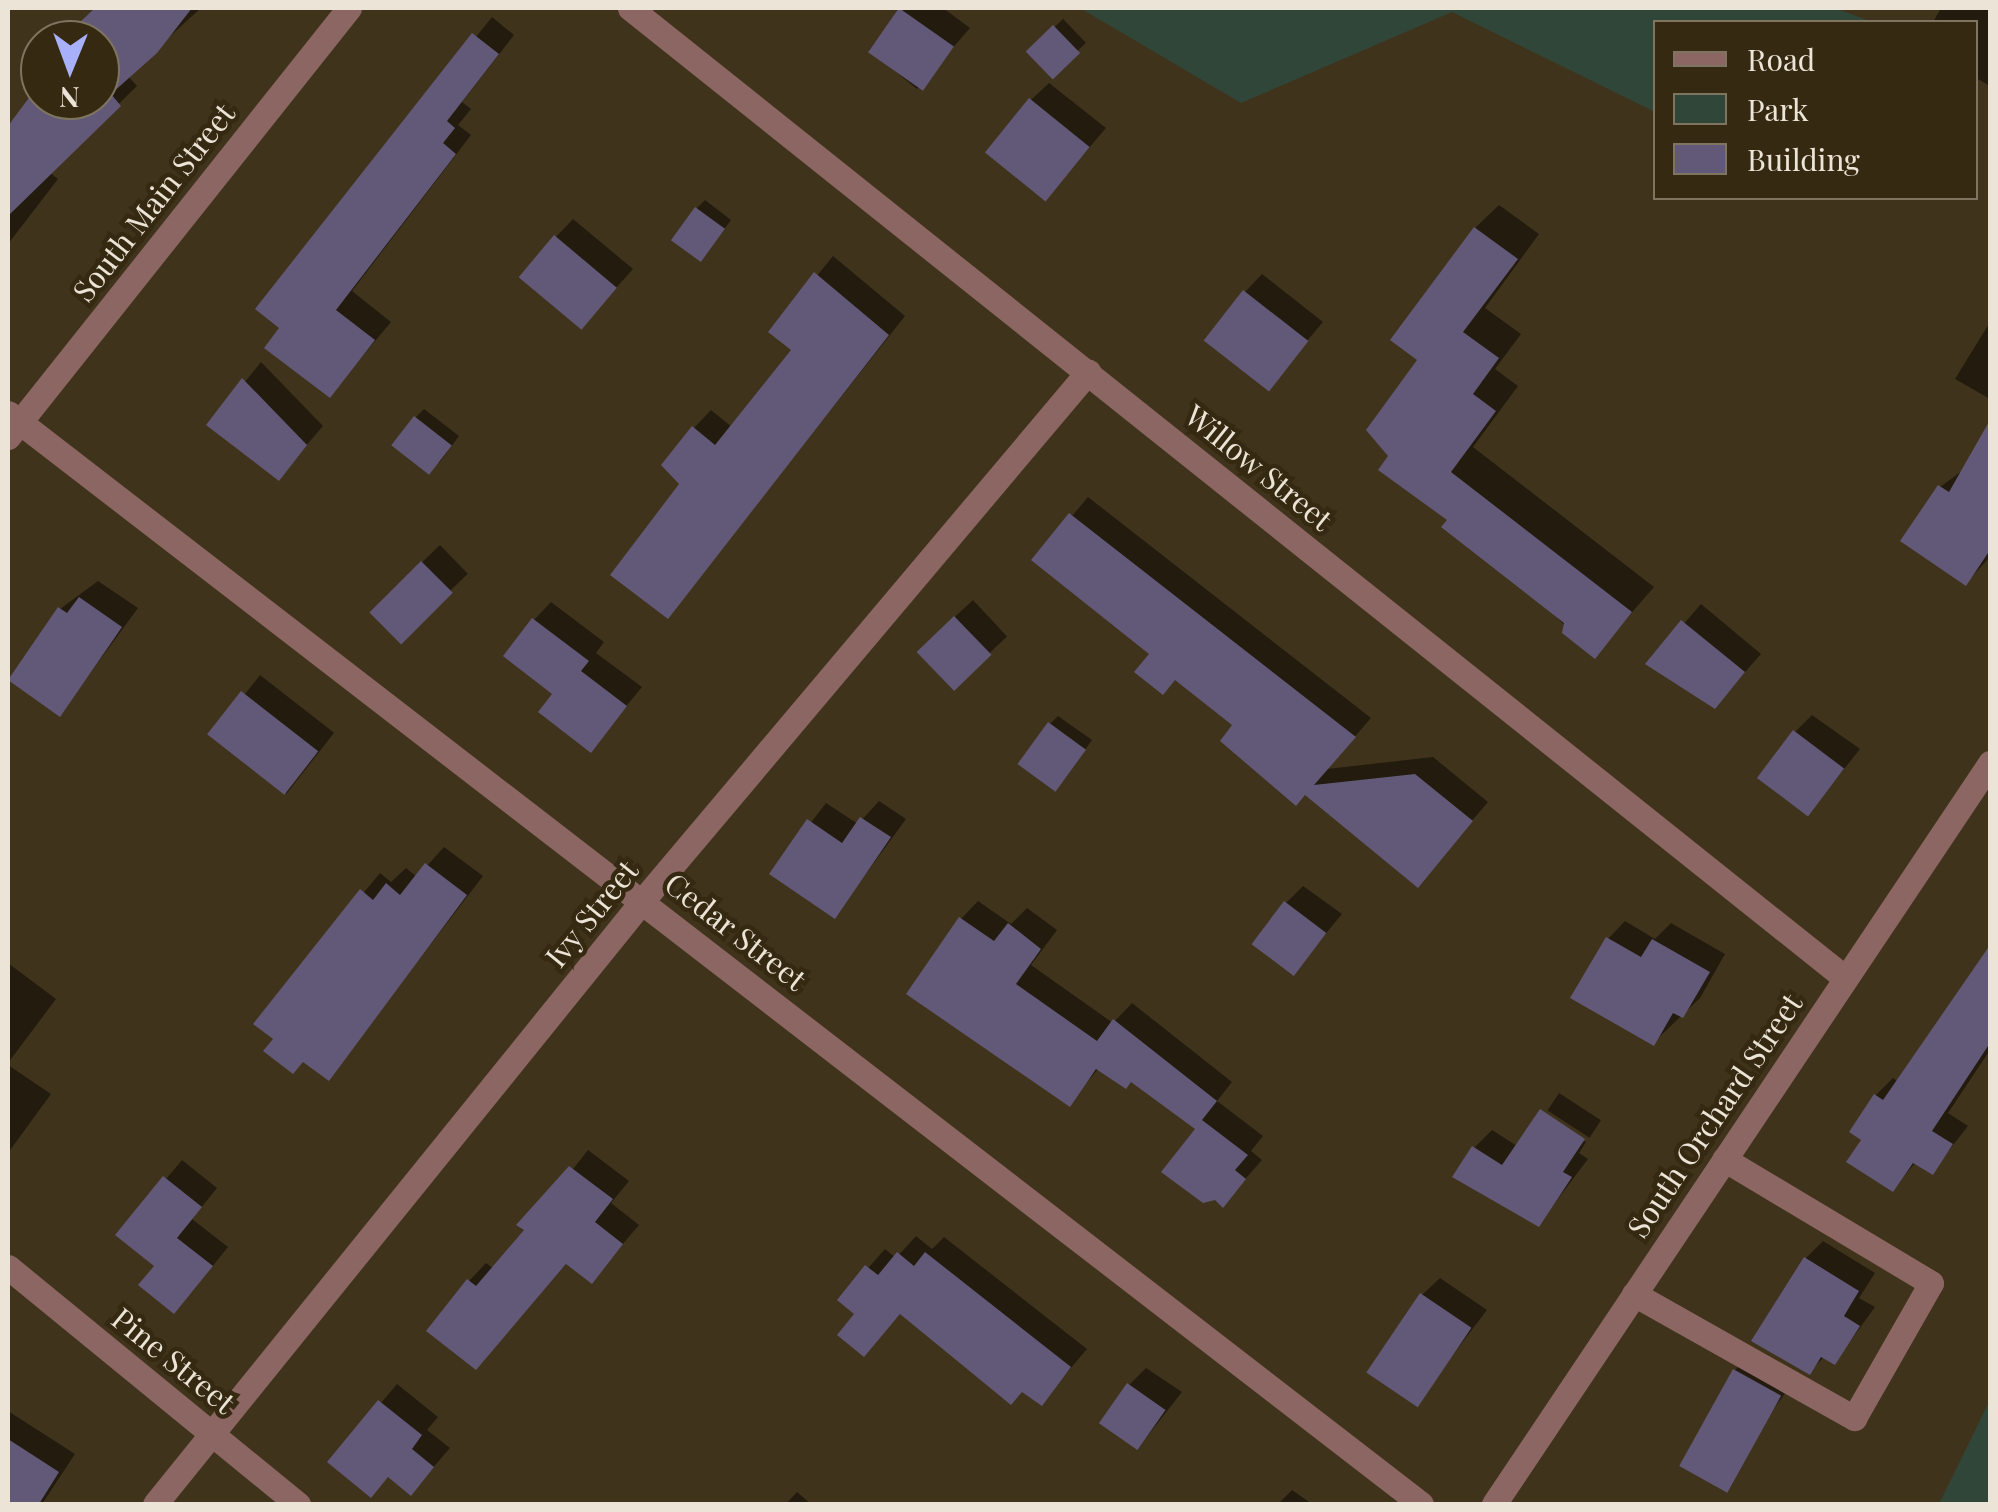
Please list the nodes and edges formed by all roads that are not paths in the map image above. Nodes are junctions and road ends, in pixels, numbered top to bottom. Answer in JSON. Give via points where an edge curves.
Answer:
{"nodes":[{"id":1,"x":349,"y":8,"type":"edge"},
{"id":2,"x":630,"y":8,"type":"edge"},
{"id":3,"x":1088,"y":372,"type":"junction"},
{"id":4,"x":12,"y":424,"type":"edge"},
{"id":5,"x":1990,"y":764,"type":"edge"},
{"id":6,"x":643,"y":900,"type":"junction"},
{"id":7,"x":1845,"y":978,"type":"junction"},
{"id":8,"x":1724,"y":1159,"type":"junction"},
{"id":9,"x":8,"y":1267,"type":"edge"},
{"id":10,"x":1634,"y":1294,"type":"junction"},
{"id":11,"x":211,"y":1432,"type":"junction"},
{"id":12,"x":155,"y":1504,"type":"edge"},
{"id":13,"x":298,"y":1504,"type":"edge"},
{"id":14,"x":1422,"y":1504,"type":"edge"},
{"id":15,"x":1494,"y":1504,"type":"edge"}],
"edges":[{"from":1,"to":4,"type":"street","name":"South Main Street"},
{"from":2,"to":3,"type":"street","name":"Willow Street"},
{"from":3,"to":6,"type":"street","name":"Ivy Street"},
{"from":3,"to":7,"type":"street","name":"Willow Street"},
{"from":4,"to":6,"type":"street","name":"Cedar Street"},
{"from":5,"to":7,"type":"street","name":"South Orchard Street"},
{"from":6,"to":11,"type":"street","name":"Ivy Street"},
{"from":6,"to":14,"type":"street","name":"Cedar Street"},
{"from":7,"to":8,"type":"street","name":"South Orchard Street"},
{"from":8,"to":10,"type":"street","name":"South Orchard Street"},
{"from":8,"to":10,"type":"street","via":[[1931,1283],[1854,1418]]},
{"from":9,"to":11,"type":"street","name":"Pine Street"},
{"from":10,"to":15,"type":"street","name":"South Orchard Street"},
{"from":11,"to":12,"type":"street","name":"Ivy Street"},
{"from":11,"to":13,"type":"street","name":"Pine Street"}]}
